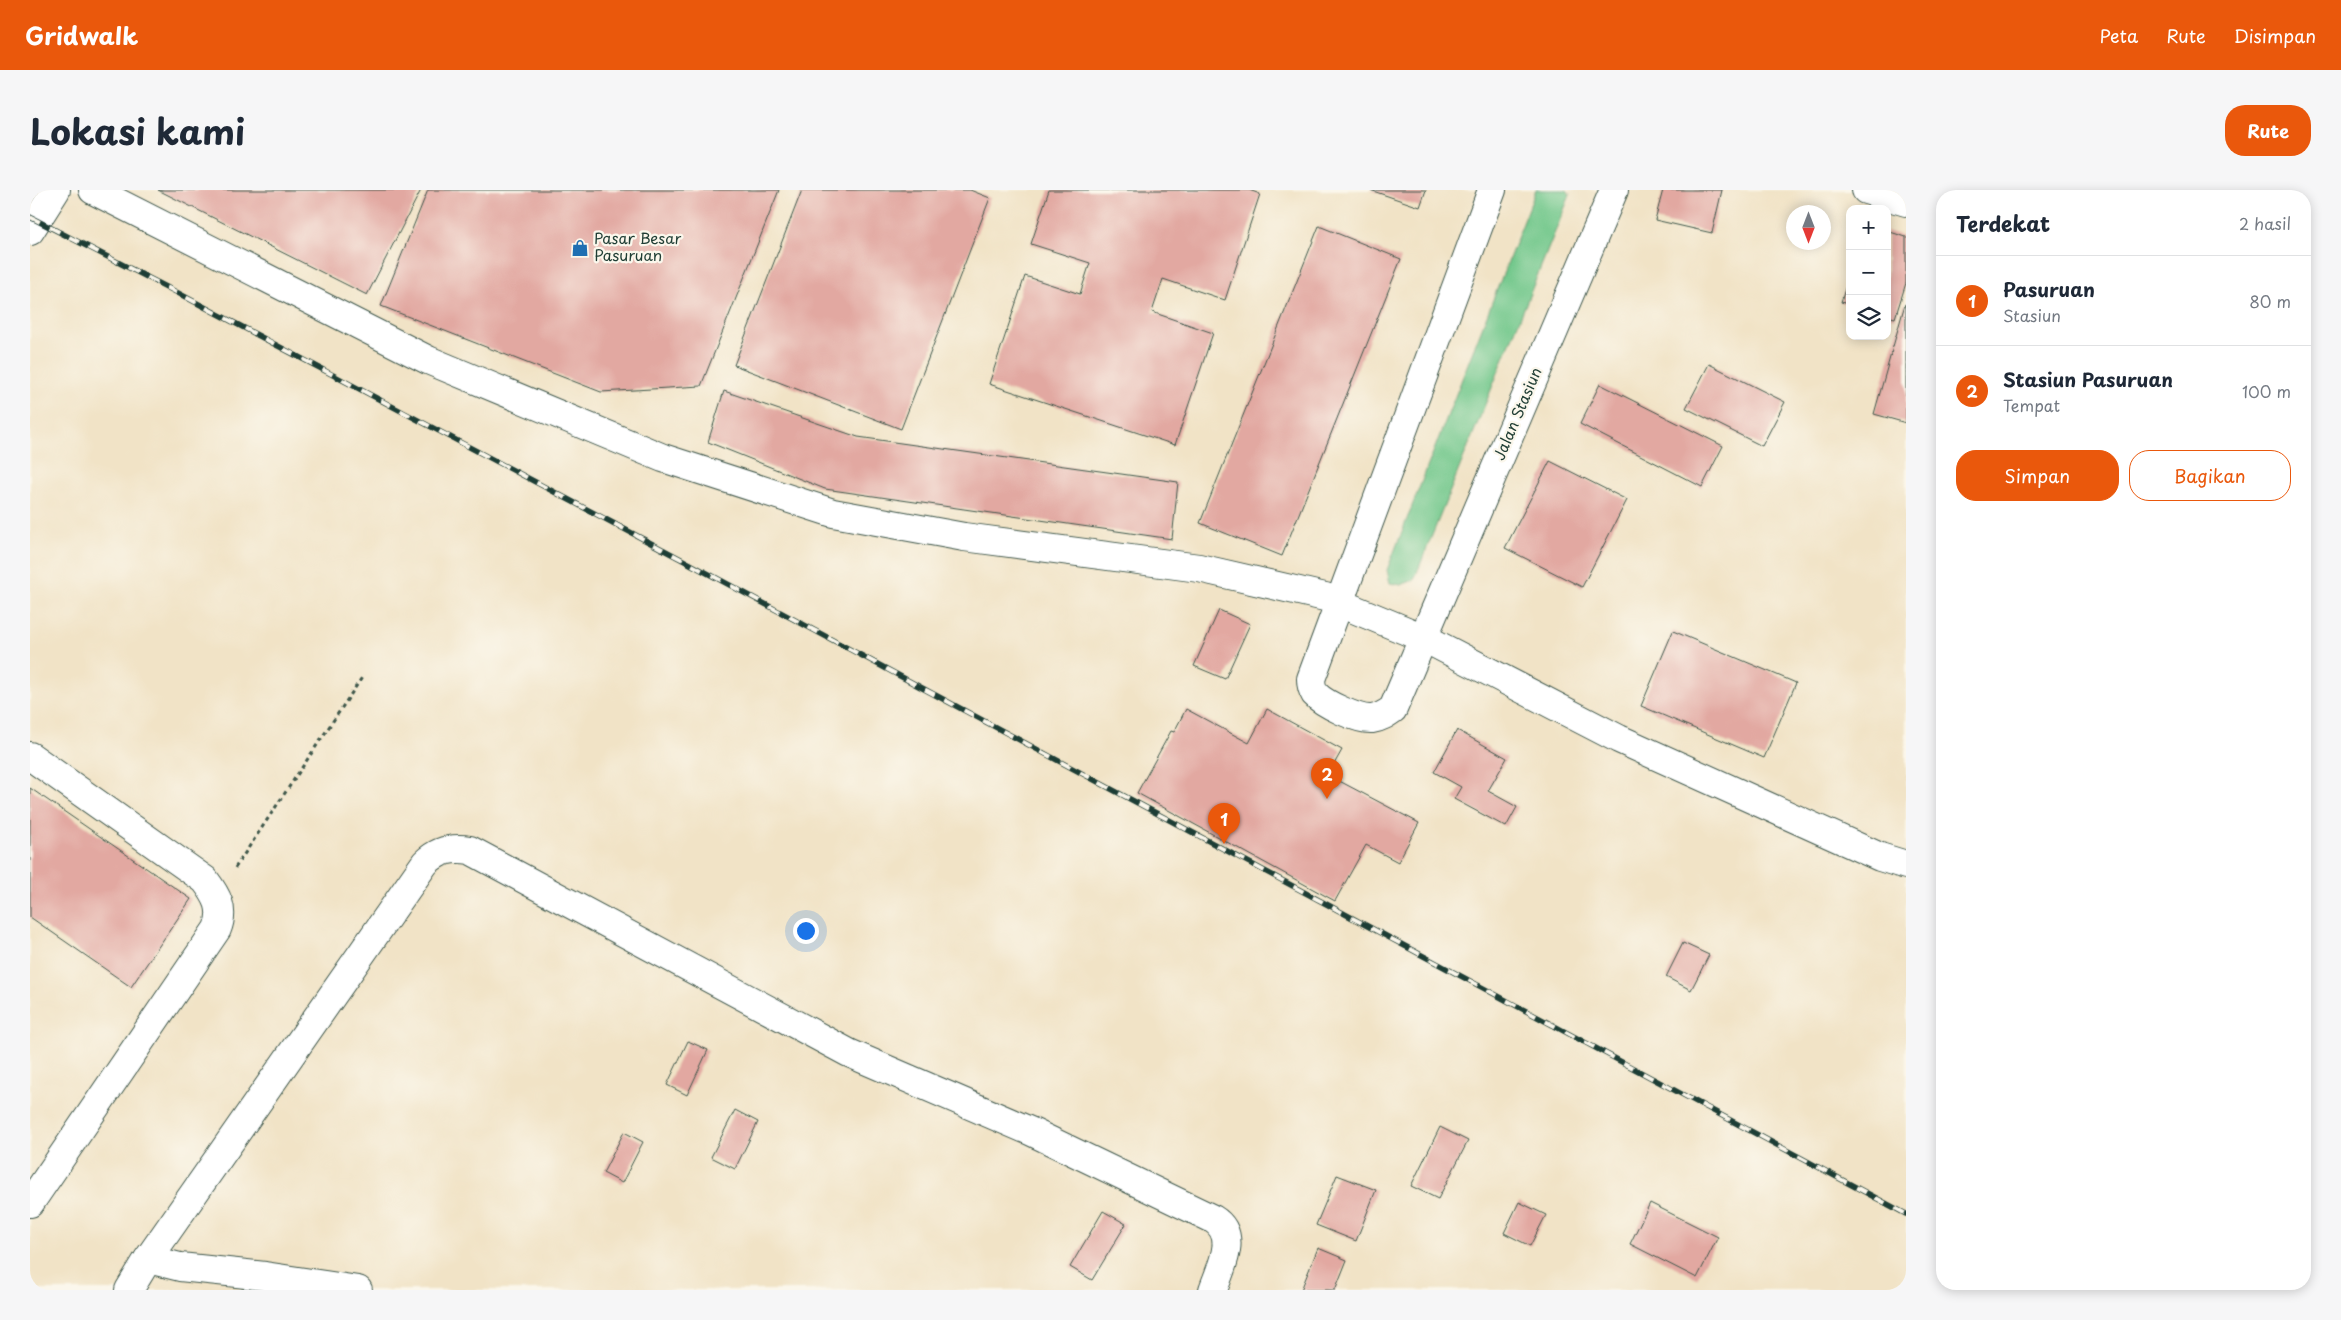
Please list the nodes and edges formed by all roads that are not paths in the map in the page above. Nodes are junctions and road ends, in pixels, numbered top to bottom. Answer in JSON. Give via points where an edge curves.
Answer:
{"nodes":[{"id":1,"x":56,"y":190,"type":"edge"},
{"id":2,"x":93,"y":190,"type":"edge"},
{"id":3,"x":1492,"y":190,"type":"edge"},
{"id":4,"x":1614,"y":190,"type":"edge"},
{"id":5,"x":1866,"y":190,"type":"edge"},
{"id":6,"x":1906,"y":202,"type":"edge"},
{"id":7,"x":30,"y":231,"type":"edge"},
{"id":8,"x":1340,"y":602,"type":"junction"},
{"id":9,"x":1422,"y":638,"type":"junction"},
{"id":10,"x":30,"y":756,"type":"edge"},
{"id":11,"x":1906,"y":865,"type":"edge"},
{"id":12,"x":33,"y":1191,"type":"edge"},
{"id":13,"x":148,"y":1259,"type":"junction"},
{"id":14,"x":129,"y":1290,"type":"edge"},
{"id":15,"x":358,"y":1290,"type":"edge"},
{"id":16,"x":1214,"y":1290,"type":"edge"}],
"edges":[{"from":1,"to":7,"type":"main road"},
{"from":2,"to":8,"type":"main road","via":[[428,360],[664,458],[734,483],[834,513],[964,537],[1199,568]]},
{"from":3,"to":8,"type":"main road"},
{"from":4,"to":9,"type":"main road","name":"Jalan Stasiun"},
{"from":5,"to":6,"type":"main road"},
{"from":8,"to":9,"type":"main road"},
{"from":8,"to":9,"type":"main road","name":"Jalan Stasiun","via":[[1311,684],[1316,694],[1345,712],[1370,719],[1393,709]]},
{"from":9,"to":11,"type":"main road","via":[[1618,739],[1880,857]]},
{"from":10,"to":12,"type":"main road","via":[[205,880],[217,896],[221,913],[217,929]]},
{"from":13,"to":14,"type":"main road"},
{"from":13,"to":15,"type":"main road","via":[[180,1267]]},
{"from":13,"to":16,"type":"main road","via":[[425,862],[433,855],[457,848],[479,855],[849,1053],[1030,1131],[1213,1219],[1225,1230],[1228,1245]]}]}
